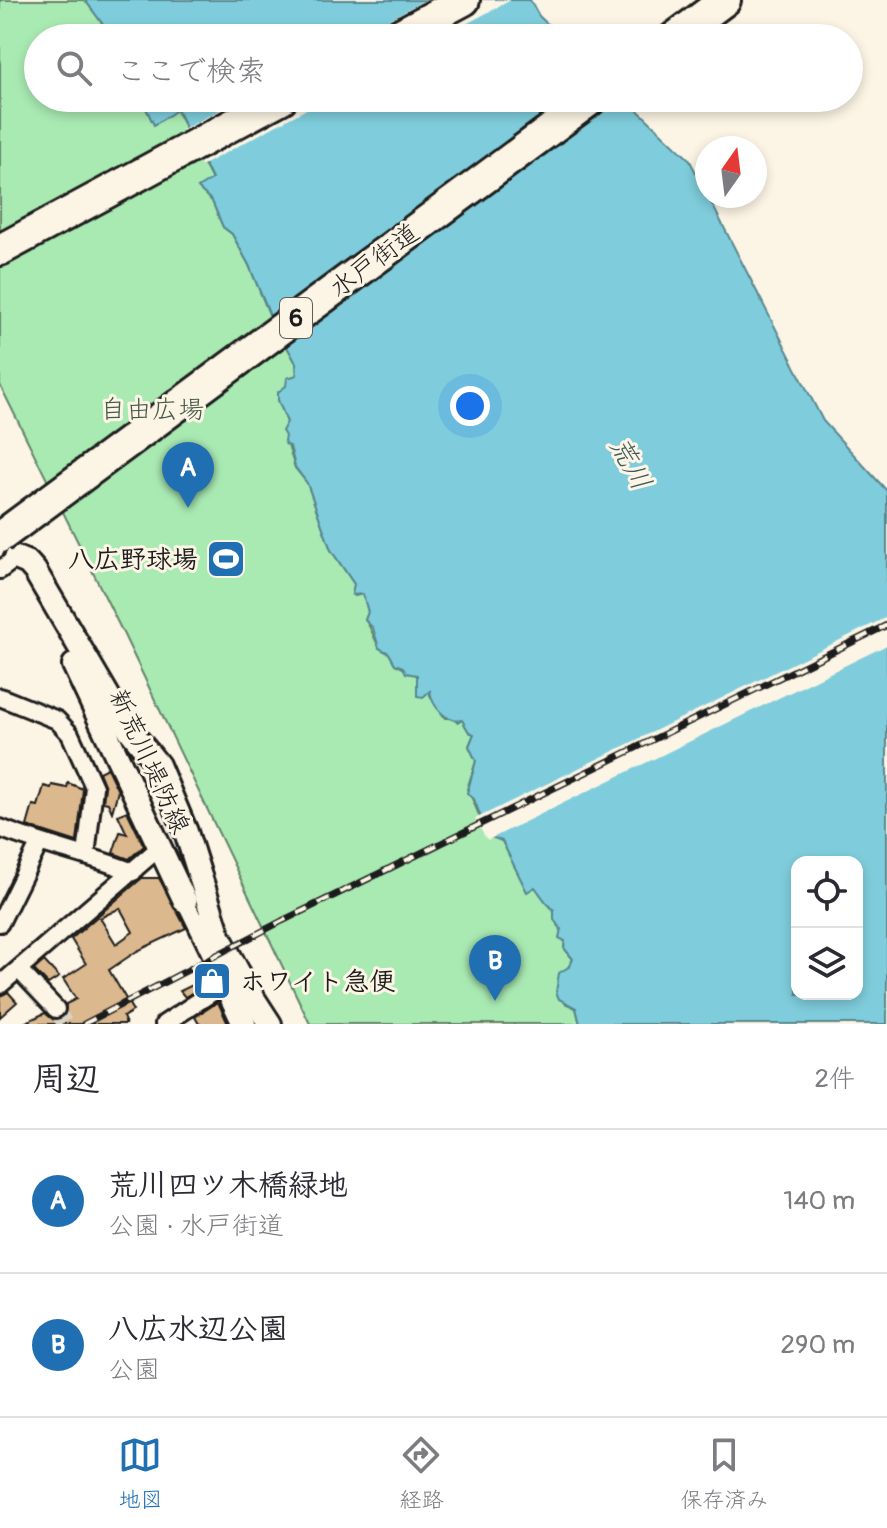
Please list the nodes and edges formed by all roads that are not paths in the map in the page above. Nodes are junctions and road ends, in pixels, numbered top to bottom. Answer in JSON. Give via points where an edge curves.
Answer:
{"nodes":[{"id":1,"x":464,"y":0,"type":"edge"},
{"id":2,"x":725,"y":0,"type":"edge"},
{"id":3,"x":419,"y":24,"type":"edge"},
{"id":4,"x":693,"y":24,"type":"edge"},
{"id":5,"x":256,"y":112,"type":"edge"},
{"id":6,"x":575,"y":112,"type":"edge"},
{"id":7,"x":0,"y":250,"type":"edge"},
{"id":8,"x":0,"y":526,"type":"edge"},
{"id":9,"x":5,"y":555,"type":"edge"},
{"id":10,"x":0,"y":697,"type":"edge"},
{"id":11,"x":0,"y":828,"type":"edge"},
{"id":12,"x":39,"y":844,"type":"junction"},
{"id":13,"x":160,"y":847,"type":"junction"},
{"id":14,"x":86,"y":856,"type":"junction"},
{"id":15,"x":133,"y":872,"type":"junction"},
{"id":16,"x":185,"y":901,"type":"joint"},
{"id":17,"x":0,"y":923,"type":"edge"},
{"id":18,"x":0,"y":962,"type":"edge"},
{"id":19,"x":18,"y":970,"type":"junction"},
{"id":20,"x":222,"y":977,"type":"junction"},
{"id":21,"x":0,"y":985,"type":"edge"},
{"id":22,"x":56,"y":1009,"type":"tunnel mouth"},
{"id":23,"x":241,"y":1023,"type":"edge"},
{"id":24,"x":164,"y":1024,"type":"edge"},
{"id":25,"x":270,"y":1024,"type":"edge"}],
"edges":[{"from":1,"to":3,"type":"highway"},
{"from":2,"to":4,"type":"highway"},
{"from":5,"to":7,"type":"highway"},
{"from":6,"to":9,"type":"highway","name":"水戸街道","number":"6","bridge":true},
{"from":8,"to":9,"type":"main road","name":"新荒川堤防線"},
{"from":9,"to":13,"type":"main road","name":"新荒川堤防線","via":[[58,632]]},
{"from":9,"to":25,"type":"main road","via":[[35,571],[124,723],[158,765],[219,936]]},
{"from":10,"to":14,"type":"street","via":[[57,720],[70,734],[94,787]]},
{"from":11,"to":12,"type":"street"},
{"from":12,"to":14,"type":"street"},
{"from":12,"to":17,"type":"street"},
{"from":13,"to":15,"type":"street"},
{"from":13,"to":16,"type":"main road","name":"新荒川堤防線"},
{"from":14,"to":15,"type":"street"},
{"from":15,"to":19,"type":"street"},
{"from":16,"to":20,"type":"street","name":"新荒川堤防線"},
{"from":18,"to":19,"type":"street"},
{"from":19,"to":21,"type":"street"},
{"from":19,"to":22,"type":"street"},
{"from":20,"to":23,"type":"main road","name":"新荒川堤防線"},
{"from":20,"to":24,"type":"street"}]}
